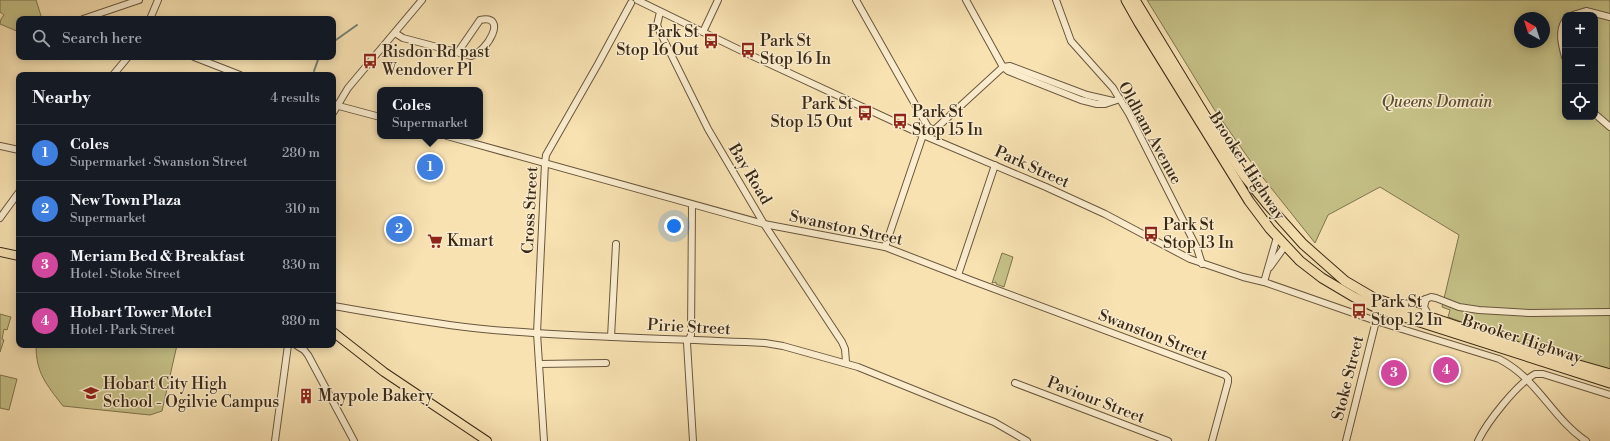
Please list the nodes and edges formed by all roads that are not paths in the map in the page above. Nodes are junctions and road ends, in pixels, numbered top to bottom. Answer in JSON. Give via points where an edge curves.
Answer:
{"nodes":[{"id":1,"x":139,"y":0,"type":"edge"},
{"id":2,"x":158,"y":0,"type":"edge"},
{"id":3,"x":422,"y":0,"type":"edge"},
{"id":4,"x":718,"y":0,"type":"edge"},
{"id":5,"x":856,"y":0,"type":"edge"},
{"id":6,"x":966,"y":0,"type":"edge"},
{"id":7,"x":1056,"y":0,"type":"edge"},
{"id":8,"x":1126,"y":0,"type":"edge"},
{"id":9,"x":1135,"y":0,"type":"edge"},
{"id":10,"x":633,"y":1,"type":"edge"},
{"id":11,"x":660,"y":12,"type":"junction"},
{"id":12,"x":1598,"y":14,"type":"edge"},
{"id":13,"x":92,"y":16,"type":"edge"},
{"id":14,"x":151,"y":16,"type":"edge"},
{"id":15,"x":1610,"y":17,"type":"edge"},
{"id":16,"x":1562,"y":25,"type":"edge"},
{"id":17,"x":395,"y":32,"type":"junction"},
{"id":18,"x":703,"y":32,"type":"junction"},
{"id":19,"x":1562,"y":40,"type":"edge"},
{"id":20,"x":458,"y":52,"type":"junction"},
{"id":21,"x":126,"y":60,"type":"edge"},
{"id":22,"x":202,"y":60,"type":"edge"},
{"id":23,"x":1003,"y":67,"type":"junction"},
{"id":24,"x":116,"y":72,"type":"edge"},
{"id":25,"x":232,"y":72,"type":"edge"},
{"id":26,"x":1120,"y":99,"type":"junction"},
{"id":27,"x":336,"y":104,"type":"edge"},
{"id":28,"x":336,"y":105,"type":"edge"},
{"id":29,"x":377,"y":116,"type":"edge"},
{"id":30,"x":1598,"y":117,"type":"edge"},
{"id":31,"x":1610,"y":127,"type":"edge"},
{"id":32,"x":934,"y":130,"type":"junction"},
{"id":33,"x":926,"y":136,"type":"junction"},
{"id":34,"x":458,"y":139,"type":"edge"},
{"id":35,"x":0,"y":146,"type":"edge"},
{"id":36,"x":16,"y":149,"type":"edge"},
{"id":37,"x":545,"y":163,"type":"junction"},
{"id":38,"x":995,"y":165,"type":"junction"},
{"id":39,"x":16,"y":196,"type":"edge"},
{"id":40,"x":692,"y":204,"type":"junction"},
{"id":41,"x":1267,"y":204,"type":"junction"},
{"id":42,"x":0,"y":218,"type":"edge"},
{"id":43,"x":764,"y":224,"type":"junction"},
{"id":44,"x":1277,"y":238,"type":"junction"},
{"id":45,"x":616,"y":244,"type":"dead end"},
{"id":46,"x":1285,"y":246,"type":"junction"},
{"id":47,"x":886,"y":247,"type":"junction"},
{"id":48,"x":0,"y":252,"type":"edge"},
{"id":49,"x":16,"y":255,"type":"edge"},
{"id":50,"x":1297,"y":257,"type":"junction"},
{"id":51,"x":1276,"y":258,"type":"junction"},
{"id":52,"x":1202,"y":264,"type":"junction"},
{"id":53,"x":1268,"y":270,"type":"junction"},
{"id":54,"x":958,"y":275,"type":"junction"},
{"id":55,"x":1264,"y":282,"type":"junction"},
{"id":56,"x":1426,"y":299,"type":"junction"},
{"id":57,"x":1394,"y":304,"type":"junction"},
{"id":58,"x":336,"y":306,"type":"edge"},
{"id":59,"x":1610,"y":312,"type":"edge"},
{"id":60,"x":1429,"y":316,"type":"junction"},
{"id":61,"x":1376,"y":321,"type":"junction"},
{"id":62,"x":537,"y":332,"type":"junction"},
{"id":63,"x":336,"y":334,"type":"edge"},
{"id":64,"x":611,"y":337,"type":"junction"},
{"id":65,"x":688,"y":339,"type":"junction"},
{"id":66,"x":288,"y":348,"type":"edge"},
{"id":67,"x":301,"y":348,"type":"edge"},
{"id":68,"x":846,"y":362,"type":"junction"},
{"id":69,"x":606,"y":363,"type":"dead end"},
{"id":70,"x":539,"y":364,"type":"junction"},
{"id":71,"x":1610,"y":374,"type":"edge"},
{"id":72,"x":1530,"y":377,"type":"junction"},
{"id":73,"x":1015,"y":383,"type":"dead end"},
{"id":74,"x":1610,"y":383,"type":"edge"},
{"id":75,"x":1610,"y":395,"type":"edge"},
{"id":76,"x":275,"y":441,"type":"edge"},
{"id":77,"x":354,"y":441,"type":"edge"},
{"id":78,"x":487,"y":441,"type":"edge"},
{"id":79,"x":544,"y":441,"type":"edge"},
{"id":80,"x":692,"y":441,"type":"edge"},
{"id":81,"x":1027,"y":441,"type":"edge"},
{"id":82,"x":1168,"y":441,"type":"edge"},
{"id":83,"x":1212,"y":441,"type":"edge"},
{"id":84,"x":1346,"y":441,"type":"edge"},
{"id":85,"x":1478,"y":441,"type":"edge"},
{"id":86,"x":1586,"y":441,"type":"edge"}],
"edges":[{"from":1,"to":13,"type":"street"},
{"from":2,"to":14,"type":"street"},
{"from":3,"to":17,"type":"street"},
{"from":4,"to":18,"type":"street"},
{"from":5,"to":32,"type":"street","via":[[928,127]]},
{"from":6,"to":23,"type":"street"},
{"from":7,"to":26,"type":"street","name":"Oldham Avenue","via":[[1074,46]]},
{"from":8,"to":44,"type":"highway","name":"Brooker Highway","via":[[1249,201]]},
{"from":9,"to":41,"type":"highway","name":"Brooker Highway","via":[[1233,160]]},
{"from":10,"to":11,"type":"street","name":"Park Street"},
{"from":10,"to":37,"type":"street","name":"Cross Street","via":[[546,155]]},
{"from":11,"to":18,"type":"street","name":"Park Street"},
{"from":11,"to":43,"type":"street","name":"Bay Road","via":[[657,25],[660,32],[708,129]]},
{"from":12,"to":15,"type":"street"},
{"from":16,"to":19,"type":"street"},
{"from":17,"to":20,"type":"street","via":[[403,38]]},
{"from":17,"to":27,"type":"street"},
{"from":18,"to":33,"type":"street","name":"Park Street"},
{"from":20,"to":20,"type":"street","via":[[471,56],[481,51],[495,30],[494,24],[490,20],[480,20]]},
{"from":21,"to":24,"type":"street"},
{"from":22,"to":25,"type":"street"},
{"from":23,"to":26,"type":"street","via":[[1010,66],[1087,95],[1113,101]]},
{"from":23,"to":32,"type":"street"},
{"from":26,"to":52,"type":"street","name":"Oldham Avenue","via":[[1198,248]]},
{"from":28,"to":29,"type":"street"},
{"from":30,"to":31,"type":"street"},
{"from":32,"to":33,"type":"street"},
{"from":33,"to":38,"type":"street","name":"Park Street"},
{"from":33,"to":47,"type":"street"},
{"from":34,"to":37,"type":"street","name":"Swanston Street"},
{"from":35,"to":36,"type":"street"},
{"from":37,"to":40,"type":"street","name":"Swanston Street"},
{"from":37,"to":62,"type":"street","name":"Cross Street"},
{"from":38,"to":52,"type":"street","name":"Park Street","via":[[1105,214]]},
{"from":38,"to":54,"type":"street"},
{"from":39,"to":42,"type":"street"},
{"from":40,"to":43,"type":"street","name":"Swanston Street"},
{"from":40,"to":65,"type":"street","via":[[691,334]]},
{"from":41,"to":46,"type":"highway","via":[[1270,213],[1285,234]]},
{"from":41,"to":57,"type":"highway","name":"Brooker Highway","via":[[1303,244],[1340,277],[1374,298]]},
{"from":43,"to":47,"type":"street","name":"Swanston Street"},
{"from":43,"to":68,"type":"street","name":"Bay Road","via":[[842,342],[846,349]]},
{"from":44,"to":46,"type":"highway","name":"Brooker Highway"},
{"from":44,"to":53,"type":"street"},
{"from":45,"to":64,"type":"street"},
{"from":46,"to":50,"type":"highway","name":"Brooker Highway"},
{"from":46,"to":51,"type":"street"},
{"from":47,"to":54,"type":"street","name":"Swanston Street"},
{"from":48,"to":49,"type":"main road"},
{"from":50,"to":51,"type":"street","via":[[1285,254]]},
{"from":50,"to":74,"type":"highway","name":"Brooker Highway","via":[[1322,278],[1379,308]]},
{"from":51,"to":53,"type":"street"},
{"from":52,"to":55,"type":"street","name":"Park Street"},
{"from":53,"to":55,"type":"street"},
{"from":54,"to":83,"type":"street","name":"Swanston Street","via":[[1228,378]]},
{"from":55,"to":61,"type":"street","name":"Park Street"},
{"from":56,"to":57,"type":"street","via":[[1415,303]]},
{"from":56,"to":59,"type":"street","via":[[1436,298],[1459,307],[1479,310],[1530,313]]},
{"from":56,"to":60,"type":"street","via":[[1424,307]]},
{"from":57,"to":60,"type":"highway","name":"Brooker Highway"},
{"from":58,"to":62,"type":"street","name":"Pirie Street","via":[[483,329]]},
{"from":60,"to":71,"type":"highway","name":"Brooker Highway","via":[[1534,352]]},
{"from":61,"to":72,"type":"street","name":"Park Street","via":[[1499,359]]},
{"from":61,"to":84,"type":"street","name":"Stoke Street"},
{"from":62,"to":64,"type":"street","name":"Pirie Street"},
{"from":62,"to":70,"type":"street","name":"Cross Street"},
{"from":63,"to":78,"type":"main road","via":[[384,372]]},
{"from":64,"to":65,"type":"street","name":"Pirie Street"},
{"from":65,"to":68,"type":"street","name":"Pirie Street","via":[[765,343]]},
{"from":65,"to":80,"type":"street"},
{"from":66,"to":76,"type":"street"},
{"from":67,"to":77,"type":"street","via":[[308,355]]},
{"from":68,"to":81,"type":"street","name":"Pirie Street","via":[[994,422]]},
{"from":69,"to":70,"type":"street"},
{"from":70,"to":79,"type":"street","name":"Cross Street"},
{"from":72,"to":75,"type":"street","via":[[1538,373],[1543,374]]},
{"from":72,"to":85,"type":"street","via":[[1490,420]]},
{"from":72,"to":86,"type":"street","name":"Park Street","via":[[1567,426]]},
{"from":73,"to":82,"type":"street","name":"Paviour Street"}]}
